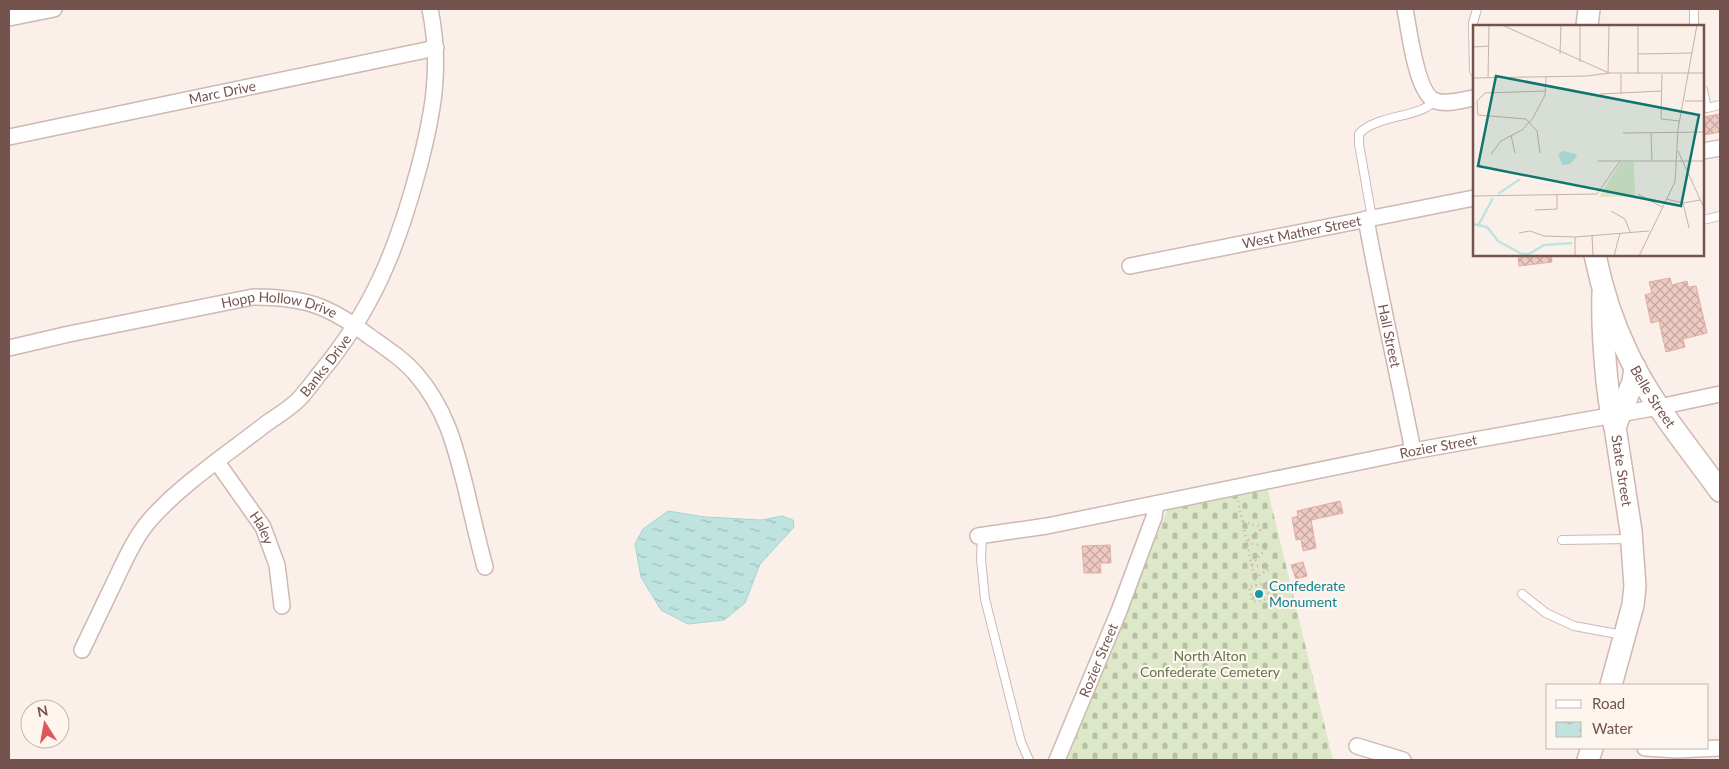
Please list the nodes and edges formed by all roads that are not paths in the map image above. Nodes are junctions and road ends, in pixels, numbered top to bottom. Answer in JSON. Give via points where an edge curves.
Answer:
{"nodes":[{"id":1,"x":54,"y":9,"type":"edge"},
{"id":2,"x":430,"y":9,"type":"edge"},
{"id":3,"x":1405,"y":9,"type":"edge"},
{"id":4,"x":1477,"y":9,"type":"edge"},
{"id":5,"x":1589,"y":9,"type":"edge"},
{"id":6,"x":1694,"y":9,"type":"edge"},
{"id":7,"x":9,"y":18,"type":"edge"},
{"id":8,"x":1473,"y":25,"type":"edge"},
{"id":9,"x":1588,"y":25,"type":"edge"},
{"id":10,"x":1694,"y":25,"type":"edge"},
{"id":11,"x":436,"y":48,"type":"junction"},
{"id":12,"x":1704,"y":96,"type":"edge"},
{"id":13,"x":1473,"y":98,"type":"edge"},
{"id":14,"x":1434,"y":100,"type":"junction"},
{"id":15,"x":1720,"y":105,"type":"edge"},
{"id":16,"x":9,"y":137,"type":"edge"},
{"id":17,"x":1720,"y":148,"type":"edge"},
{"id":18,"x":1704,"y":151,"type":"edge"},
{"id":19,"x":1473,"y":198,"type":"edge"},
{"id":20,"x":1720,"y":216,"type":"edge"},
{"id":21,"x":1369,"y":218,"type":"junction"},
{"id":22,"x":1704,"y":220,"type":"edge"},
{"id":23,"x":1595,"y":256,"type":"edge"},
{"id":24,"x":1130,"y":266,"type":"dead end"},
{"id":25,"x":1604,"y":293,"type":"junction"},
{"id":26,"x":356,"y":326,"type":"junction"},
{"id":27,"x":9,"y":348,"type":"edge"},
{"id":28,"x":1635,"y":367,"type":"junction"},
{"id":29,"x":1720,"y":394,"type":"edge"},
{"id":30,"x":1660,"y":407,"type":"junction"},
{"id":31,"x":1616,"y":419,"type":"junction"},
{"id":32,"x":1413,"y":451,"type":"junction"},
{"id":33,"x":217,"y":462,"type":"junction"},
{"id":34,"x":1720,"y":491,"type":"edge"},
{"id":35,"x":1156,"y":504,"type":"junction"},
{"id":36,"x":980,"y":536,"type":"joint"},
{"id":37,"x":1632,"y":539,"type":"junction"},
{"id":38,"x":1562,"y":540,"type":"dead end"},
{"id":39,"x":485,"y":566,"type":"dead end"},
{"id":40,"x":1522,"y":594,"type":"dead end"},
{"id":41,"x":282,"y":606,"type":"dead end"},
{"id":42,"x":1625,"y":635,"type":"junction"},
{"id":43,"x":82,"y":650,"type":"dead end"},
{"id":44,"x":1611,"y":684,"type":"edge"},
{"id":45,"x":1358,"y":746,"type":"dead end"},
{"id":46,"x":1662,"y":749,"type":"edge"},
{"id":47,"x":1699,"y":749,"type":"edge"},
{"id":48,"x":1029,"y":760,"type":"edge"},
{"id":49,"x":1057,"y":760,"type":"edge"},
{"id":50,"x":1403,"y":760,"type":"edge"}],
"edges":[{"from":1,"to":7,"type":"street"},
{"from":2,"to":11,"type":"street","name":"Banks Drive"},
{"from":3,"to":14,"type":"street","via":[[1422,85]]},
{"from":4,"to":8,"type":"lane"},
{"from":5,"to":9,"type":"street"},
{"from":6,"to":10,"type":"lane"},
{"from":11,"to":16,"type":"street","name":"Marc Drive"},
{"from":11,"to":26,"type":"street","name":"Banks Drive","via":[[433,107],[406,218],[376,290]]},
{"from":12,"to":15,"type":"lane","via":[[1706,108]]},
{"from":13,"to":14,"type":"street","via":[[1452,102]]},
{"from":14,"to":21,"type":"lane","via":[[1423,109],[1381,121],[1360,134]]},
{"from":17,"to":18,"type":"street"},
{"from":19,"to":21,"type":"street","name":"West Mather Street"},
{"from":20,"to":22,"type":"lane"},
{"from":21,"to":24,"type":"street","name":"West Mather Street"},
{"from":21,"to":32,"type":"street","name":"Hall Street","via":[[1376,274]]},
{"from":23,"to":25,"type":"street","name":"State Street"},
{"from":25,"to":28,"type":"street","name":"Belle Street"},
{"from":25,"to":31,"type":"street","name":"State Street","via":[[1603,335]]},
{"from":26,"to":27,"type":"street","name":"Hopp Hollow Drive","via":[[316,304],[276,297],[253,297]]},
{"from":26,"to":33,"type":"street","name":"Banks Drive","via":[[298,400]]},
{"from":26,"to":39,"type":"street","name":"Hopp Hollow Drive","via":[[401,359],[439,406],[454,444]]},
{"from":28,"to":30,"type":"street","name":"Belle Street"},
{"from":28,"to":31,"type":"street","via":[[1633,382]]},
{"from":29,"to":30,"type":"street","name":"Rozier Street"},
{"from":30,"to":31,"type":"street","name":"Rozier Street"},
{"from":30,"to":34,"type":"street","name":"Belle Street"},
{"from":31,"to":32,"type":"street","name":"Rozier Street"},
{"from":31,"to":37,"type":"street","name":"State Street"},
{"from":32,"to":35,"type":"street","name":"Rozier Street"},
{"from":33,"to":41,"type":"street","name":"Haley","via":[[263,527],[277,565]]},
{"from":33,"to":43,"type":"street","name":"Banks Drive","via":[[171,498],[138,537]]},
{"from":35,"to":36,"type":"street","name":"Rozier Street"},
{"from":35,"to":49,"type":"street","name":"Rozier Street","via":[[1119,611]]},
{"from":36,"to":48,"type":"lane","via":[[985,599],[1019,734]]},
{"from":37,"to":38,"type":"lane"},
{"from":37,"to":42,"type":"street","name":"State Street","via":[[1635,586]]},
{"from":40,"to":42,"type":"lane","via":[[1546,613],[1574,626]]},
{"from":42,"to":44,"type":"street","name":"State Street"},
{"from":45,"to":50,"type":"street"},
{"from":46,"to":47,"type":"street"}]}
